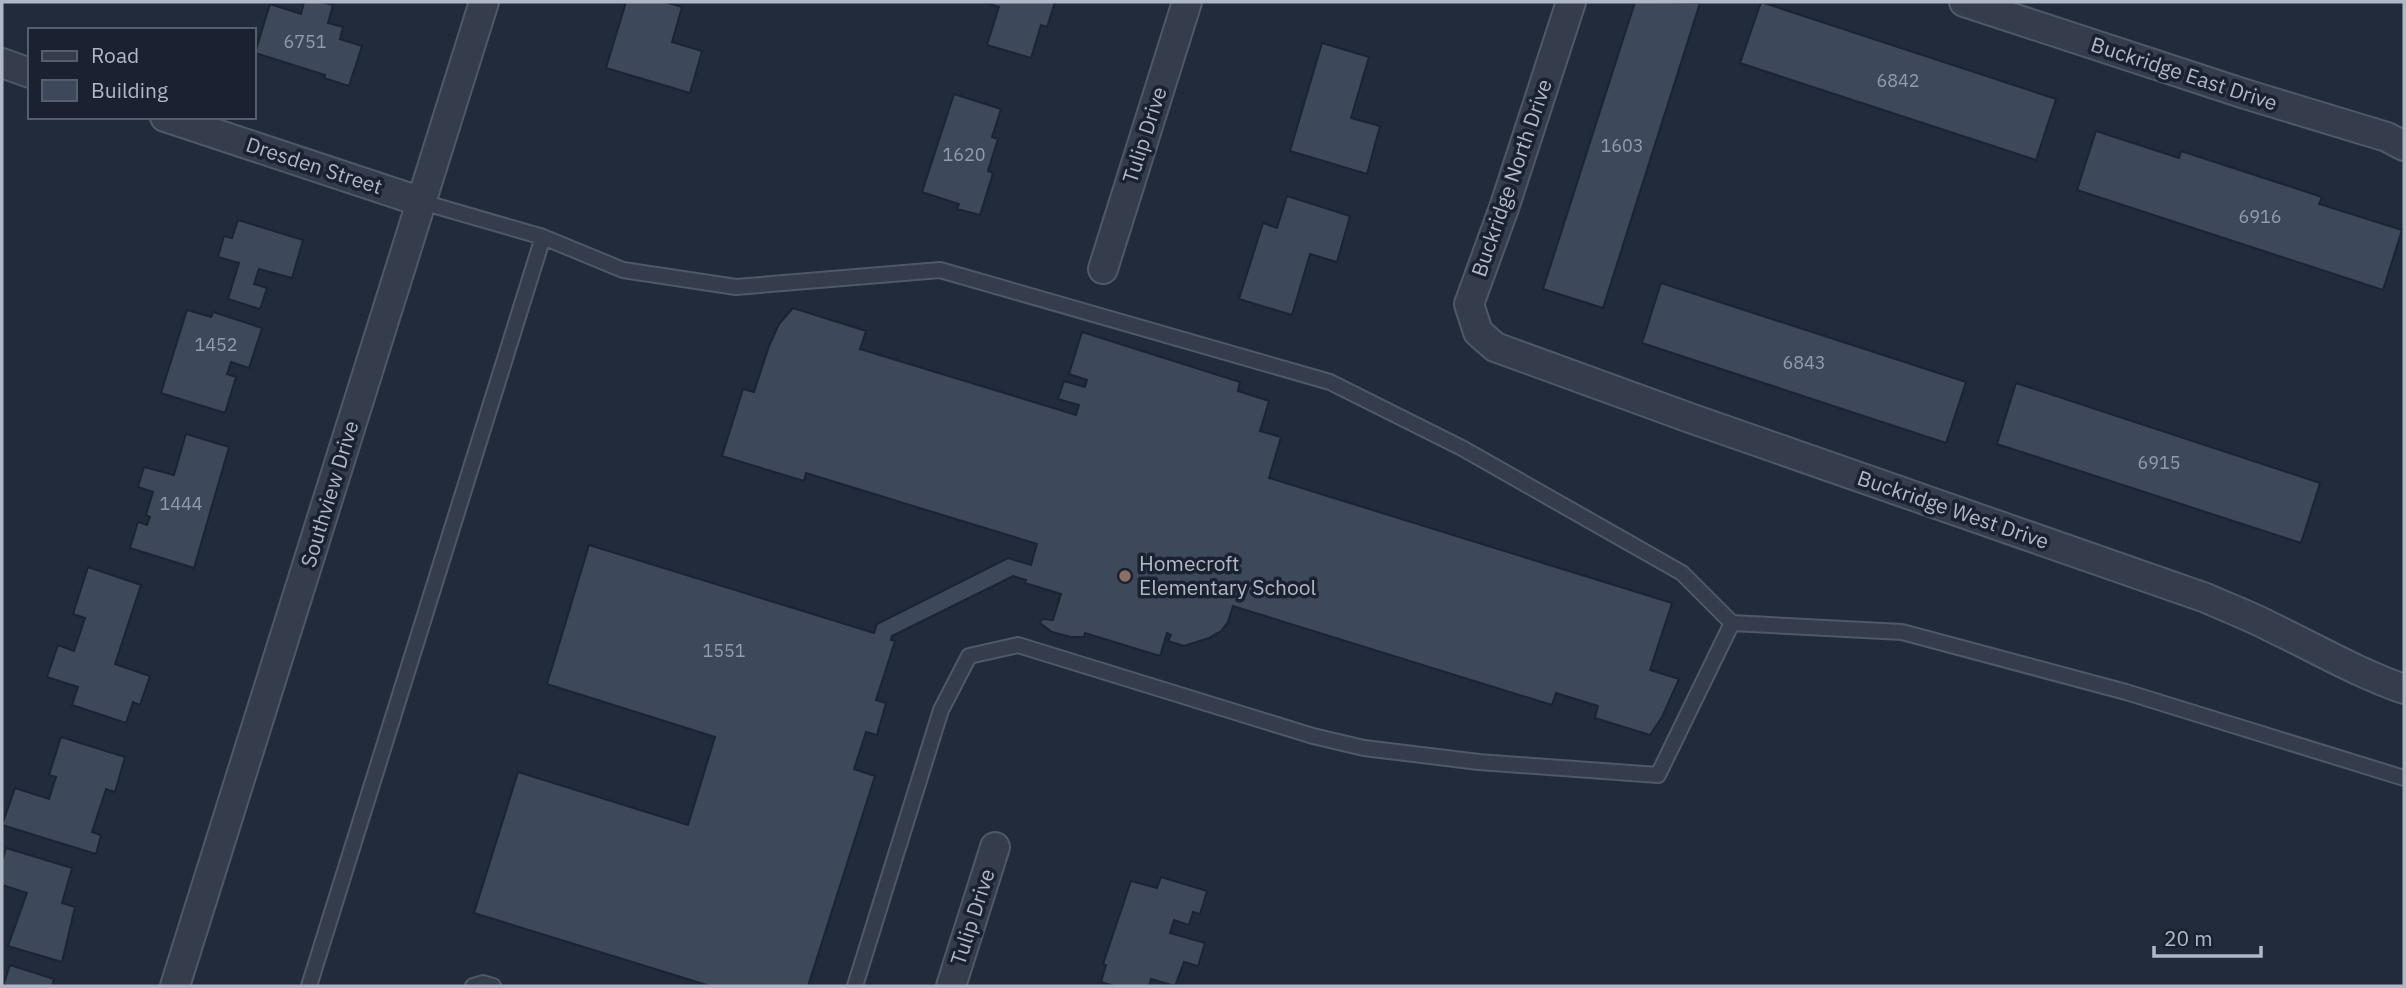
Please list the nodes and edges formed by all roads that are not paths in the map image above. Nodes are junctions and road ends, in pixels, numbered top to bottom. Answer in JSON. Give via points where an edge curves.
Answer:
{"nodes":[{"id":1,"x":484,"y":2,"type":"edge"},
{"id":2,"x":1187,"y":2,"type":"edge"},
{"id":3,"x":1571,"y":2,"type":"edge"},
{"id":4,"x":1964,"y":2,"type":"edge"},
{"id":5,"x":2,"y":64,"type":"edge"},
{"id":6,"x":28,"y":72,"type":"edge"},
{"id":7,"x":171,"y":119,"type":"edge"},
{"id":8,"x":2404,"y":146,"type":"edge"},
{"id":9,"x":422,"y":202,"type":"junction"},
{"id":10,"x":543,"y":237,"type":"junction"},
{"id":11,"x":1103,"y":269,"type":"dead end"},
{"id":12,"x":1495,"y":347,"type":"joint"},
{"id":13,"x":1731,"y":623,"type":"junction"},
{"id":14,"x":2404,"y":689,"type":"edge"},
{"id":15,"x":2404,"y":778,"type":"edge"},
{"id":16,"x":995,"y":847,"type":"dead end"},
{"id":17,"x":175,"y":986,"type":"edge"},
{"id":18,"x":309,"y":986,"type":"edge"},
{"id":19,"x":473,"y":986,"type":"edge"},
{"id":20,"x":493,"y":986,"type":"edge"},
{"id":21,"x":855,"y":986,"type":"edge"},
{"id":22,"x":951,"y":986,"type":"edge"}],
"edges":[{"from":1,"to":9,"type":"street","name":"Southview Drive"},
{"from":2,"to":11,"type":"street","name":"Tulip Drive"},
{"from":3,"to":12,"type":"street","name":"Buckridge North Drive","via":[[1469,304],[1478,332]]},
{"from":4,"to":8,"type":"street","name":"Buckridge East Drive"},
{"from":5,"to":6,"type":"street"},
{"from":7,"to":9,"type":"street","name":"Dresden Street"},
{"from":9,"to":10,"type":"lane"},
{"from":9,"to":17,"type":"street","name":"Southview Drive"},
{"from":10,"to":13,"type":"lane","via":[[623,270],[736,287],[940,270],[1330,382],[1462,448],[1682,573]]},
{"from":10,"to":18,"type":"lane"},
{"from":12,"to":14,"type":"street","name":"Buckridge West Drive","via":[[2206,598]]},
{"from":13,"to":15,"type":"lane","via":[[1902,632],[2126,692]]},
{"from":13,"to":21,"type":"lane","via":[[1658,775],[1364,748],[1018,645],[970,656],[941,710]]},
{"from":16,"to":22,"type":"street","name":"Tulip Drive"},
{"from":19,"to":20,"type":"lane"}]}
